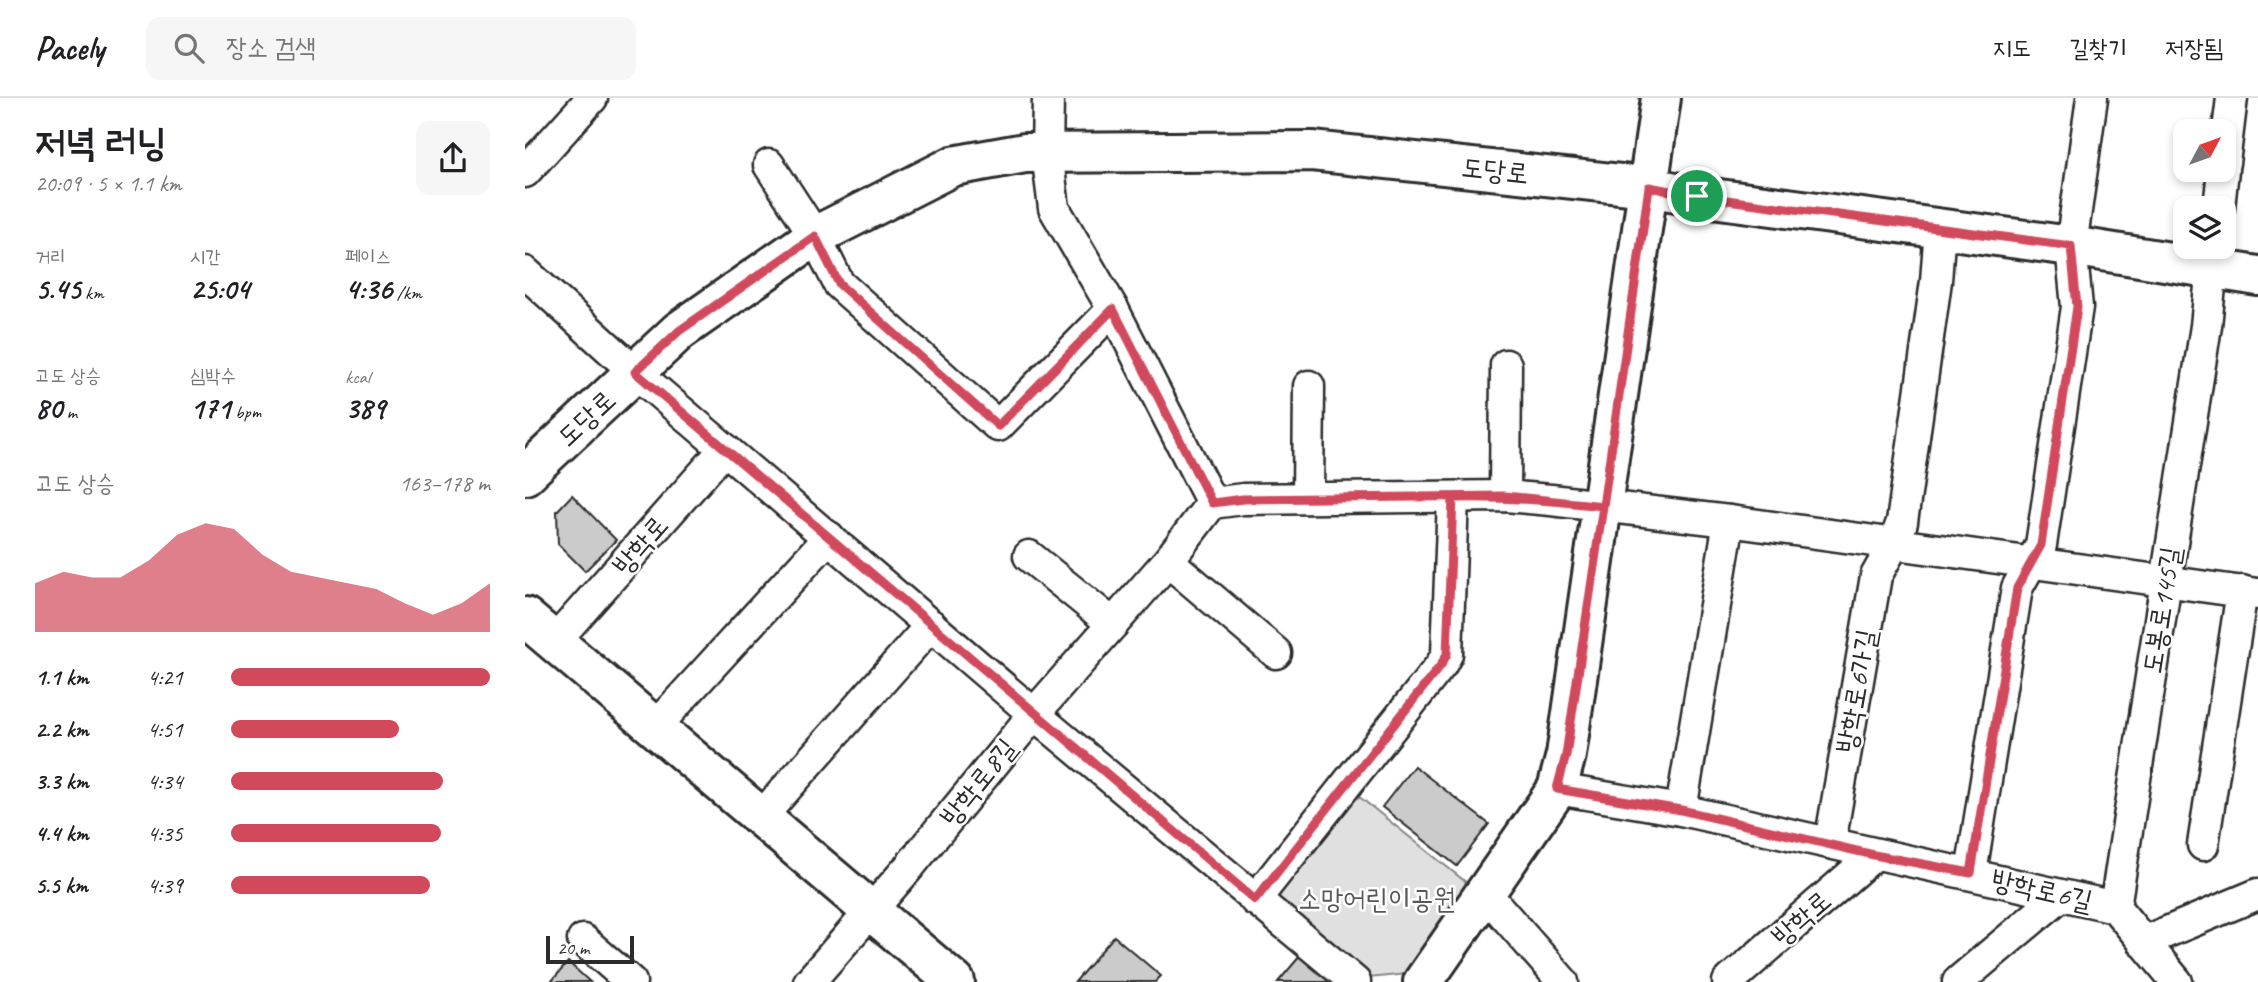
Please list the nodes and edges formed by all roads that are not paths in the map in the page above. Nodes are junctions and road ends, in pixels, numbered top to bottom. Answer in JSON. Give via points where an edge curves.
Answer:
{"nodes":[{"id":1,"x":592,"y":98,"type":"edge"},
{"id":2,"x":1048,"y":98,"type":"edge"},
{"id":3,"x":1661,"y":98,"type":"edge"},
{"id":4,"x":2092,"y":98,"type":"edge"},
{"id":5,"x":2232,"y":98,"type":"edge"},
{"id":6,"x":2229,"y":119,"type":"edge"},
{"id":7,"x":1047,"y":153,"type":"junction"},
{"id":8,"x":769,"y":164,"type":"dead end"},
{"id":9,"x":525,"y":172,"type":"edge"},
{"id":10,"x":1649,"y":187,"type":"junction"},
{"id":11,"x":1940,"y":228,"type":"junction"},
{"id":12,"x":815,"y":236,"type":"junction"},
{"id":13,"x":2071,"y":246,"type":"junction"},
{"id":14,"x":2173,"y":254,"type":"edge"},
{"id":15,"x":2212,"y":259,"type":"edge"},
{"id":16,"x":2217,"y":259,"type":"edge"},
{"id":17,"x":525,"y":272,"type":"edge"},
{"id":18,"x":2258,"y":276,"type":"edge"},
{"id":19,"x":1113,"y":309,"type":"junction"},
{"id":20,"x":1506,"y":365,"type":"dead end"},
{"id":21,"x":635,"y":372,"type":"junction"},
{"id":22,"x":1309,"y":386,"type":"dead end"},
{"id":23,"x":725,"y":449,"type":"junction"},
{"id":24,"x":525,"y":475,"type":"edge"},
{"id":25,"x":1505,"y":496,"type":"junction"},
{"id":26,"x":1308,"y":498,"type":"junction"},
{"id":27,"x":1453,"y":498,"type":"junction"},
{"id":28,"x":1212,"y":503,"type":"junction"},
{"id":29,"x":1603,"y":506,"type":"junction"},
{"id":30,"x":1729,"y":521,"type":"junction"},
{"id":31,"x":829,"y":537,"type":"junction"},
{"id":32,"x":1894,"y":544,"type":"junction"},
{"id":33,"x":1029,"y":556,"type":"dead end"},
{"id":34,"x":1168,"y":561,"type":"junction"},
{"id":35,"x":2031,"y":562,"type":"junction"},
{"id":36,"x":2165,"y":581,"type":"junction"},
{"id":37,"x":2250,"y":593,"type":"edge"},
{"id":38,"x":525,"y":617,"type":"edge"},
{"id":39,"x":1113,"y":624,"type":"junction"},
{"id":40,"x":931,"y":625,"type":"junction"},
{"id":41,"x":554,"y":642,"type":"junction"},
{"id":42,"x":1276,"y":653,"type":"dead end"},
{"id":43,"x":1034,"y":714,"type":"junction"},
{"id":44,"x":655,"y":727,"type":"junction"},
{"id":45,"x":1557,"y":789,"type":"junction"},
{"id":46,"x":1681,"y":810,"type":"junction"},
{"id":47,"x":761,"y":817,"type":"junction"},
{"id":48,"x":1830,"y":843,"type":"junction"},
{"id":49,"x":2203,"y":845,"type":"dead end"},
{"id":50,"x":1874,"y":855,"type":"junction"},
{"id":51,"x":1971,"y":873,"type":"junction"},
{"id":52,"x":1486,"y":894,"type":"junction"},
{"id":53,"x":2258,"y":894,"type":"edge"},
{"id":54,"x":2060,"y":896,"type":"junction"},
{"id":55,"x":1255,"y":900,"type":"junction"},
{"id":56,"x":2115,"y":907,"type":"junction"},
{"id":57,"x":872,"y":910,"type":"junction"},
{"id":58,"x":583,"y":940,"type":"dead end"},
{"id":59,"x":2143,"y":942,"type":"junction"},
{"id":60,"x":631,"y":982,"type":"edge"},
{"id":61,"x":809,"y":982,"type":"edge"},
{"id":62,"x":955,"y":982,"type":"edge"},
{"id":63,"x":1355,"y":982,"type":"edge"},
{"id":64,"x":1423,"y":982,"type":"edge"},
{"id":65,"x":1563,"y":982,"type":"edge"},
{"id":66,"x":1728,"y":982,"type":"edge"},
{"id":67,"x":1958,"y":982,"type":"edge"},
{"id":68,"x":2177,"y":982,"type":"edge"}],
"edges":[{"from":1,"to":9,"type":"street"},
{"from":2,"to":7,"type":"street"},
{"from":3,"to":10,"type":"main road"},
{"from":4,"to":13,"type":"street"},
{"from":5,"to":6,"type":"street"},
{"from":7,"to":10,"type":"main road","name":"도당로","via":[[1311,151]]},
{"from":7,"to":12,"type":"main road","name":"도당로","via":[[953,166]]},
{"from":7,"to":19,"type":"street","via":[[1054,208]]},
{"from":8,"to":12,"type":"street"},
{"from":10,"to":11,"type":"main road","name":"도당로"},
{"from":10,"to":29,"type":"main road"},
{"from":11,"to":13,"type":"main road","name":"도당로"},
{"from":11,"to":32,"type":"street","via":[[1902,522]]},
{"from":12,"to":19,"type":"street","via":[[839,284],[998,426]]},
{"from":12,"to":21,"type":"main road","name":"도당로","via":[[679,331]]},
{"from":13,"to":14,"type":"main road","name":"도당로"},
{"from":13,"to":35,"type":"street","via":[[2077,307],[2041,545]]},
{"from":15,"to":36,"type":"street","name":"도봉로145길","via":[[2206,326]]},
{"from":16,"to":18,"type":"main road","name":"도당로"},
{"from":17,"to":21,"type":"street"},
{"from":19,"to":28,"type":"street"},
{"from":20,"to":25,"type":"street"},
{"from":21,"to":23,"type":"street"},
{"from":21,"to":24,"type":"main road","name":"도당로"},
{"from":22,"to":26,"type":"street"},
{"from":23,"to":31,"type":"street"},
{"from":23,"to":41,"type":"street","name":"방학로"},
{"from":25,"to":27,"type":"street"},
{"from":25,"to":29,"type":"street"},
{"from":26,"to":27,"type":"street"},
{"from":26,"to":28,"type":"street"},
{"from":27,"to":55,"type":"street","via":[[1447,654]]},
{"from":28,"to":34,"type":"street","name":"방학로8길"},
{"from":29,"to":30,"type":"street"},
{"from":29,"to":45,"type":"main road"},
{"from":30,"to":32,"type":"street"},
{"from":30,"to":46,"type":"street"},
{"from":31,"to":40,"type":"street"},
{"from":31,"to":44,"type":"street"},
{"from":32,"to":35,"type":"street"},
{"from":32,"to":48,"type":"street","name":"방학로6가길","via":[[1876,576]]},
{"from":33,"to":39,"type":"street"},
{"from":34,"to":39,"type":"street","name":"방학로8길"},
{"from":34,"to":42,"type":"street"},
{"from":35,"to":36,"type":"street"},
{"from":35,"to":51,"type":"street","via":[[2017,588]]},
{"from":36,"to":37,"type":"street"},
{"from":36,"to":56,"type":"street","name":"도봉로145길"},
{"from":37,"to":49,"type":"street"},
{"from":38,"to":41,"type":"main road"},
{"from":39,"to":43,"type":"street","name":"방학로8길"},
{"from":40,"to":43,"type":"street"},
{"from":40,"to":47,"type":"street"},
{"from":41,"to":44,"type":"main road"},
{"from":43,"to":55,"type":"street"},
{"from":43,"to":57,"type":"street","name":"방학로8길"},
{"from":44,"to":47,"type":"main road"},
{"from":45,"to":46,"type":"street","name":"방학로6길"},
{"from":45,"to":52,"type":"main road"},
{"from":46,"to":48,"type":"street","name":"방학로6길"},
{"from":47,"to":57,"type":"main road"},
{"from":48,"to":50,"type":"street","name":"방학로6길"},
{"from":50,"to":51,"type":"street","name":"방학로6길"},
{"from":50,"to":66,"type":"street","name":"방학로"},
{"from":51,"to":54,"type":"street","name":"방학로6길"},
{"from":52,"to":64,"type":"main road"},
{"from":52,"to":65,"type":"street"},
{"from":53,"to":59,"type":"street"},
{"from":54,"to":56,"type":"street","name":"방학로6길"},
{"from":54,"to":67,"type":"street"},
{"from":55,"to":63,"type":"street"},
{"from":56,"to":59,"type":"street"},
{"from":57,"to":61,"type":"street","name":"방학로8길"},
{"from":57,"to":62,"type":"main road"},
{"from":58,"to":60,"type":"street"},
{"from":59,"to":68,"type":"street"}]}
